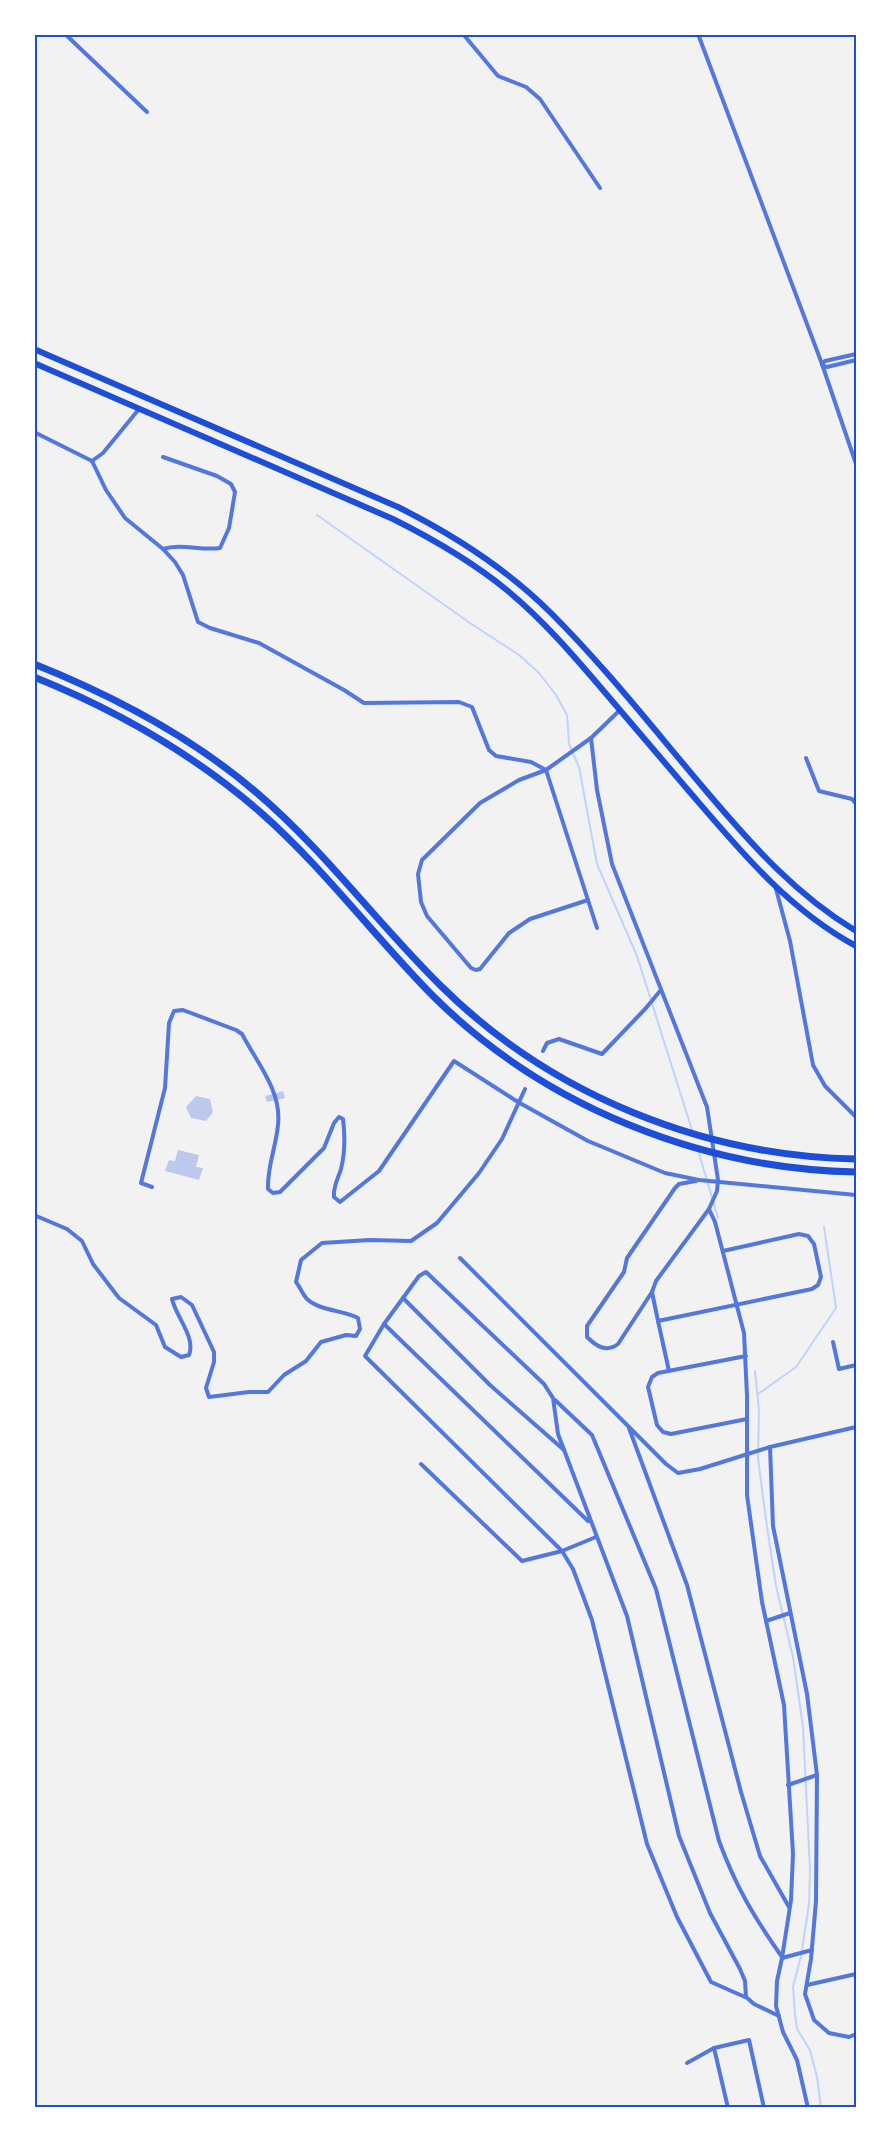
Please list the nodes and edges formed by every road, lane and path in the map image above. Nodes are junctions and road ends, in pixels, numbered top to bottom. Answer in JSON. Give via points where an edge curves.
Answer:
{"nodes":[{"id":1,"x":65,"y":34,"type":"edge"},
{"id":2,"x":463,"y":34,"type":"edge"},
{"id":3,"x":698,"y":34,"type":"edge"},
{"id":4,"x":147,"y":112,"type":"dead end"},
{"id":5,"x":600,"y":189,"type":"dead end"},
{"id":6,"x":34,"y":349,"type":"edge"},
{"id":7,"x":856,"y":354,"type":"edge"},
{"id":8,"x":856,"y":360,"type":"edge"},
{"id":9,"x":34,"y":363,"type":"edge"},
{"id":10,"x":822,"y":364,"type":"junction"},
{"id":11,"x":139,"y":409,"type":"junction"},
{"id":12,"x":34,"y":432,"type":"edge"},
{"id":13,"x":163,"y":457,"type":"dead end"},
{"id":14,"x":92,"y":461,"type":"junction"},
{"id":15,"x":856,"y":462,"type":"edge"},
{"id":16,"x":163,"y":549,"type":"junction"},
{"id":17,"x":34,"y":664,"type":"edge"},
{"id":18,"x":34,"y":677,"type":"edge"},
{"id":19,"x":630,"y":702,"type":"junction"},
{"id":20,"x":620,"y":710,"type":"junction"},
{"id":21,"x":591,"y":738,"type":"junction"},
{"id":22,"x":806,"y":758,"type":"dead end"},
{"id":23,"x":546,"y":770,"type":"junction"},
{"id":24,"x":856,"y":804,"type":"edge"},
{"id":25,"x":776,"y":887,"type":"junction"},
{"id":26,"x":588,"y":900,"type":"junction"},
{"id":27,"x":597,"y":928,"type":"dead end"},
{"id":28,"x":856,"y":931,"type":"edge"},
{"id":29,"x":856,"y":946,"type":"edge"},
{"id":30,"x":661,"y":990,"type":"junction"},
{"id":31,"x":543,"y":1051,"type":"dead end"},
{"id":32,"x":525,"y":1089,"type":"dead end"},
{"id":33,"x":518,"y":1102,"type":"junction"},
{"id":34,"x":856,"y":1117,"type":"edge"},
{"id":35,"x":856,"y":1159,"type":"edge"},
{"id":36,"x":856,"y":1172,"type":"edge"},
{"id":37,"x":699,"y":1180,"type":"junction"},
{"id":38,"x":715,"y":1180,"type":"junction"},
{"id":39,"x":152,"y":1188,"type":"dead end"},
{"id":40,"x":856,"y":1196,"type":"edge"},
{"id":41,"x":709,"y":1209,"type":"junction"},
{"id":42,"x":34,"y":1215,"type":"edge"},
{"id":43,"x":723,"y":1251,"type":"junction"},
{"id":44,"x":460,"y":1258,"type":"dead end"},
{"id":45,"x":652,"y":1292,"type":"junction"},
{"id":46,"x":403,"y":1298,"type":"junction"},
{"id":47,"x":737,"y":1305,"type":"junction"},
{"id":48,"x":658,"y":1321,"type":"junction"},
{"id":49,"x":384,"y":1324,"type":"junction"},
{"id":50,"x":833,"y":1342,"type":"dead end"},
{"id":51,"x":746,"y":1356,"type":"junction"},
{"id":52,"x":856,"y":1365,"type":"edge"},
{"id":53,"x":669,"y":1371,"type":"junction"},
{"id":54,"x":554,"y":1398,"type":"junction"},
{"id":55,"x":747,"y":1419,"type":"junction"},
{"id":56,"x":856,"y":1427,"type":"edge"},
{"id":57,"x":629,"y":1428,"type":"junction"},
{"id":58,"x":768,"y":1448,"type":"junction"},
{"id":59,"x":564,"y":1450,"type":"junction"},
{"id":60,"x":746,"y":1456,"type":"junction"},
{"id":61,"x":421,"y":1464,"type":"dead end"},
{"id":62,"x":591,"y":1524,"type":"junction"},
{"id":63,"x":596,"y":1537,"type":"junction"},
{"id":64,"x":562,"y":1551,"type":"junction"},
{"id":65,"x":790,"y":1614,"type":"junction"},
{"id":66,"x":766,"y":1621,"type":"junction"},
{"id":67,"x":817,"y":1775,"type":"junction"},
{"id":68,"x":788,"y":1785,"type":"junction"},
{"id":69,"x":790,"y":1908,"type":"junction"},
{"id":70,"x":810,"y":1951,"type":"junction"},
{"id":71,"x":782,"y":1958,"type":"junction"},
{"id":72,"x":856,"y":1974,"type":"edge"},
{"id":73,"x":807,"y":1985,"type":"junction"},
{"id":74,"x":746,"y":1997,"type":"junction"},
{"id":75,"x":779,"y":2016,"type":"junction"},
{"id":76,"x":856,"y":2034,"type":"edge"},
{"id":77,"x":714,"y":2048,"type":"junction"},
{"id":78,"x":687,"y":2063,"type":"dead end"},
{"id":79,"x":728,"y":2108,"type":"edge"},
{"id":80,"x":764,"y":2108,"type":"edge"},
{"id":81,"x":808,"y":2108,"type":"edge"}],
"edges":[{"from":1,"to":4,"type":"street"},
{"from":2,"to":5,"type":"street","via":[[498,76],[526,87],[540,99]]},
{"from":3,"to":10,"type":"street"},
{"from":6,"to":19,"type":"highway","via":[[427,522],[526,589],[571,633]]},
{"from":7,"to":10,"type":"street"},
{"from":8,"to":10,"type":"street","via":[[827,367]]},
{"from":9,"to":11,"type":"highway"},
{"from":10,"to":15,"type":"street"},
{"from":11,"to":14,"type":"street"},
{"from":11,"to":20,"type":"highway","via":[[393,519],[473,565],[543,622]]},
{"from":12,"to":14,"type":"street"},
{"from":13,"to":16,"type":"street","via":[[217,476],[231,483],[235,492],[229,528],[220,548]]},
{"from":14,"to":16,"type":"street","via":[[125,518]]},
{"from":16,"to":23,"type":"street","via":[[183,575],[198,622],[259,643],[364,703],[459,702],[472,707],[489,750],[496,756],[531,762]]},
{"from":17,"to":35,"type":"highway","via":[[149,718],[240,779],[319,852],[442,987],[500,1038],[544,1067],[597,1097],[674,1128],[795,1155]]},
{"from":18,"to":36,"type":"highway","via":[[143,728],[233,789],[310,860],[433,996],[507,1058],[546,1082],[591,1108],[673,1141],[723,1155],[793,1167]]},
{"from":19,"to":20,"type":"highway"},
{"from":19,"to":28,"type":"highway","via":[[761,855],[817,905]]},
{"from":20,"to":21,"type":"street"},
{"from":20,"to":25,"type":"highway","via":[[723,832]]},
{"from":21,"to":23,"type":"street"},
{"from":21,"to":30,"type":"street","via":[[612,864]]},
{"from":22,"to":24,"type":"street","via":[[819,791],[852,799]]},
{"from":23,"to":26,"type":"street"},
{"from":23,"to":26,"type":"street","via":[[519,780],[480,803],[436,844],[422,860],[418,874],[421,902],[427,916],[476,970],[509,933],[530,919]]},
{"from":25,"to":29,"type":"highway","via":[[809,916]]},
{"from":25,"to":34,"type":"street","via":[[813,1065],[825,1086]]},
{"from":26,"to":27,"type":"street"},
{"from":30,"to":31,"type":"street","via":[[602,1053],[560,1039],[547,1042]]},
{"from":30,"to":38,"type":"street","via":[[707,1107]]},
{"from":32,"to":33,"type":"street"},
{"from":33,"to":37,"type":"street","via":[[588,1141],[665,1173]]},
{"from":33,"to":39,"type":"street","via":[[454,1061],[379,1171],[340,1202],[333,1189],[344,1150],[343,1119],[339,1117],[324,1148],[280,1192],[273,1193],[268,1190],[267,1174],[279,1122],[271,1084],[236,1030],[183,1010],[174,1011],[169,1023],[165,1088],[141,1183]]},
{"from":33,"to":42,"type":"street","via":[[501,1139],[437,1223],[411,1241],[322,1243],[301,1260],[296,1282],[308,1300],[358,1318],[360,1329],[356,1336],[321,1342],[306,1361],[284,1375],[268,1392],[209,1397],[206,1388],[214,1352],[192,1305],[181,1297],[172,1299],[192,1348],[189,1355],[181,1357],[165,1347],[156,1325],[119,1298],[93,1264],[82,1241],[68,1229]]},
{"from":37,"to":38,"type":"street"},
{"from":37,"to":45,"type":"street","via":[[675,1188],[627,1258],[624,1272],[587,1326],[587,1337],[604,1348],[613,1348]]},
{"from":38,"to":40,"type":"street"},
{"from":38,"to":41,"type":"street","via":[[717,1191]]},
{"from":41,"to":43,"type":"street"},
{"from":41,"to":45,"type":"street"},
{"from":43,"to":47,"type":"street"},
{"from":43,"to":47,"type":"street","via":[[799,1234],[808,1236],[814,1244],[820,1276],[815,1287]]},
{"from":44,"to":57,"type":"street"},
{"from":45,"to":48,"type":"street"},
{"from":46,"to":49,"type":"street"},
{"from":46,"to":54,"type":"street","via":[[426,1272]]},
{"from":46,"to":59,"type":"street","via":[[490,1385]]},
{"from":47,"to":48,"type":"street"},
{"from":47,"to":51,"type":"street"},
{"from":48,"to":53,"type":"street"},
{"from":49,"to":62,"type":"street"},
{"from":49,"to":64,"type":"street","via":[[365,1356]]},
{"from":50,"to":52,"type":"street","via":[[839,1369]]},
{"from":51,"to":53,"type":"street"},
{"from":51,"to":55,"type":"street"},
{"from":53,"to":55,"type":"street","via":[[654,1375],[648,1384],[657,1425],[663,1432],[671,1434]]},
{"from":54,"to":59,"type":"street"},
{"from":54,"to":71,"type":"street","via":[[592,1435],[656,1589],[719,1841],[751,1912]]},
{"from":55,"to":60,"type":"street"},
{"from":56,"to":58,"type":"street"},
{"from":57,"to":60,"type":"street","via":[[678,1473]]},
{"from":57,"to":69,"type":"street","via":[[687,1585],[760,1856]]},
{"from":58,"to":60,"type":"street"},
{"from":58,"to":65,"type":"street","via":[[773,1526]]},
{"from":59,"to":62,"type":"street"},
{"from":60,"to":66,"type":"street","via":[[747,1495]]},
{"from":61,"to":64,"type":"street","via":[[522,1562]]},
{"from":62,"to":63,"type":"street"},
{"from":63,"to":64,"type":"street"},
{"from":63,"to":74,"type":"street","via":[[627,1616],[679,1836],[710,1913],[745,1981]]},
{"from":64,"to":74,"type":"street","via":[[592,1620],[647,1844],[668,1896],[711,1982]]},
{"from":65,"to":66,"type":"street"},
{"from":65,"to":67,"type":"street","via":[[807,1694]]},
{"from":66,"to":68,"type":"street","via":[[784,1705]]},
{"from":67,"to":68,"type":"street"},
{"from":67,"to":70,"type":"street","via":[[816,1901]]},
{"from":68,"to":69,"type":"street","via":[[793,1854]]},
{"from":69,"to":71,"type":"street"},
{"from":70,"to":71,"type":"street"},
{"from":70,"to":73,"type":"street"},
{"from":71,"to":75,"type":"street","via":[[777,1981]]},
{"from":72,"to":73,"type":"street"},
{"from":73,"to":76,"type":"street","via":[[805,1994],[814,2020],[829,2033],[849,2037]]},
{"from":74,"to":75,"type":"street"},
{"from":75,"to":81,"type":"street","via":[[797,2060]]},
{"from":77,"to":78,"type":"street"},
{"from":77,"to":79,"type":"street"},
{"from":77,"to":80,"type":"street","via":[[748,2040]]}]}
